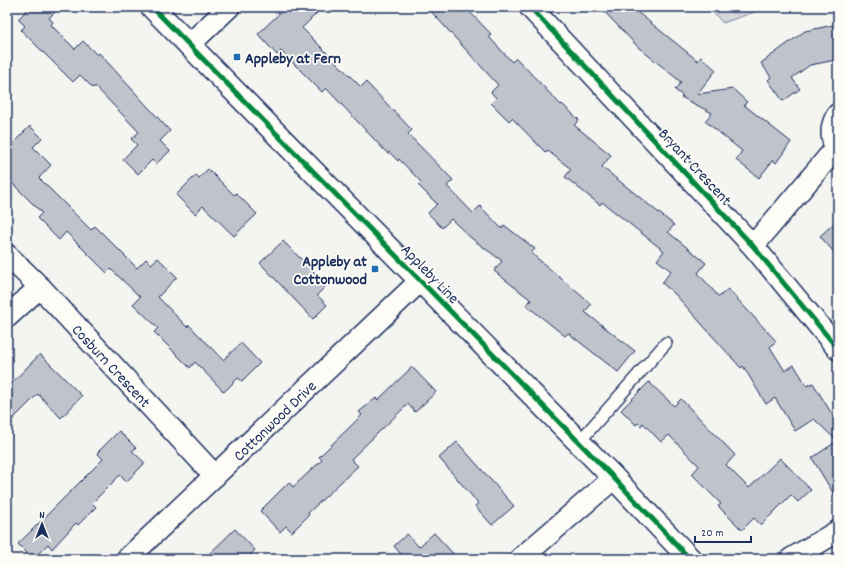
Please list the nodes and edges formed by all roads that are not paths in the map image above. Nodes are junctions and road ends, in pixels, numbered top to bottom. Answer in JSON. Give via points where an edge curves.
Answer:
{"nodes":[{"id":1,"x":152,"y":7,"type":"edge"},
{"id":2,"x":229,"y":7,"type":"edge"},
{"id":3,"x":530,"y":7,"type":"edge"},
{"id":4,"x":189,"y":45,"type":"junction"},
{"id":5,"x":838,"y":114,"type":"edge"},
{"id":6,"x":837,"y":149,"type":"edge"},
{"id":7,"x":753,"y":246,"type":"junction"},
{"id":8,"x":7,"y":255,"type":"edge"},
{"id":9,"x":420,"y":281,"type":"junction"},
{"id":10,"x":40,"y":287,"type":"junction"},
{"id":11,"x":7,"y":317,"type":"edge"},
{"id":12,"x":666,"y":343,"type":"dead end"},
{"id":13,"x":838,"y":349,"type":"edge"},
{"id":14,"x":579,"y":442,"type":"junction"},
{"id":15,"x":215,"y":476,"type":"junction"},
{"id":16,"x":614,"y":478,"type":"junction"},
{"id":17,"x":838,"y":531,"type":"edge"},
{"id":18,"x":127,"y":559,"type":"edge"},
{"id":19,"x":520,"y":559,"type":"edge"},
{"id":20,"x":690,"y":559,"type":"edge"},
{"id":21,"x":791,"y":559,"type":"edge"}],
"edges":[{"from":1,"to":4,"type":"main road","name":"Appleby Line"},
{"from":2,"to":4,"type":"street"},
{"from":3,"to":7,"type":"street","name":"Bryant Crescent"},
{"from":4,"to":9,"type":"main road","name":"Appleby Line"},
{"from":5,"to":6,"type":"street","via":[[832,128],[832,139]]},
{"from":6,"to":7,"type":"street"},
{"from":7,"to":13,"type":"street","name":"Bryant Crescent"},
{"from":8,"to":10,"type":"street","name":"Cosburn Crescent"},
{"from":9,"to":14,"type":"main road","name":"Appleby Line"},
{"from":9,"to":15,"type":"street","name":"Cottonwood Drive"},
{"from":10,"to":11,"type":"street"},
{"from":10,"to":15,"type":"street","name":"Cosburn Crescent"},
{"from":12,"to":14,"type":"lane"},
{"from":14,"to":16,"type":"main road","name":"Appleby Line"},
{"from":15,"to":18,"type":"street","name":"Cottonwood Drive"},
{"from":16,"to":19,"type":"street"},
{"from":16,"to":20,"type":"main road","name":"Appleby Line"},
{"from":17,"to":21,"type":"street"}]}
